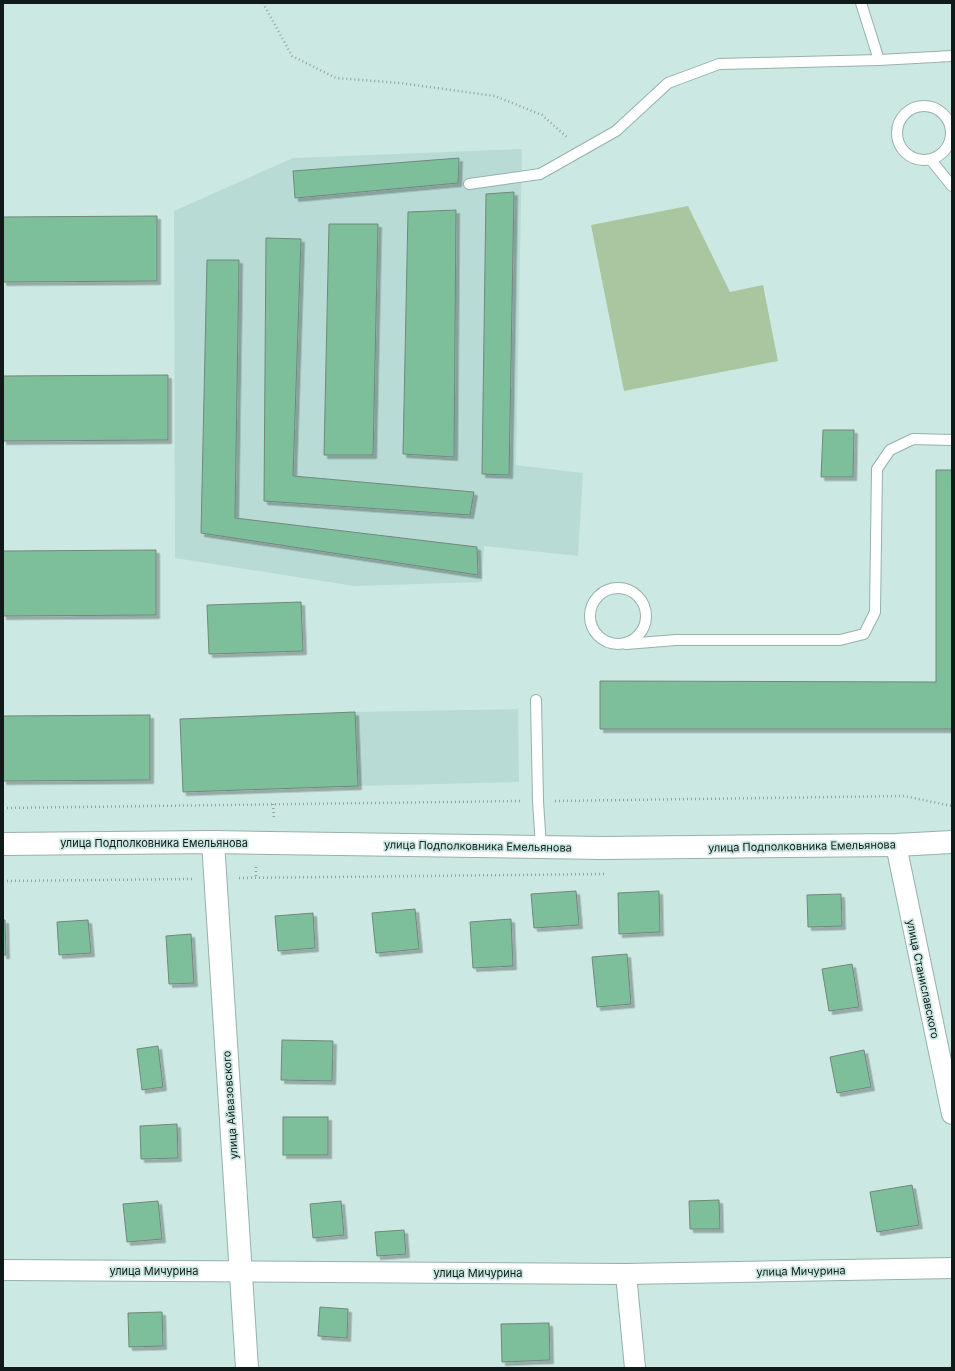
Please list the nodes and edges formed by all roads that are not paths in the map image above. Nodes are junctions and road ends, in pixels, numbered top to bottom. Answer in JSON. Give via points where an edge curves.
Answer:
{"nodes":[{"id":1,"x":861,"y":3,"type":"edge"},
{"id":2,"x":952,"y":56,"type":"edge"},
{"id":3,"x":879,"y":60,"type":"junction"},
{"id":4,"x":931,"y":160,"type":"junction"},
{"id":5,"x":469,"y":184,"type":"dead end"},
{"id":6,"x":952,"y":186,"type":"edge"},
{"id":7,"x":952,"y":440,"type":"edge"},
{"id":8,"x":626,"y":644,"type":"junction"},
{"id":9,"x":536,"y":700,"type":"dead end"},
{"id":10,"x":213,"y":842,"type":"junction"},
{"id":11,"x":952,"y":842,"type":"edge"},
{"id":12,"x":3,"y":844,"type":"edge"},
{"id":13,"x":896,"y":845,"type":"junction"},
{"id":14,"x":541,"y":847,"type":"junction"},
{"id":15,"x":952,"y":1114,"type":"edge"},
{"id":16,"x":952,"y":1268,"type":"edge"},
{"id":17,"x":3,"y":1270,"type":"edge"},
{"id":18,"x":240,"y":1271,"type":"junction"},
{"id":19,"x":626,"y":1274,"type":"junction"},
{"id":20,"x":247,"y":1368,"type":"edge"},
{"id":21,"x":635,"y":1368,"type":"edge"}],
"edges":[{"from":1,"to":3,"type":"lane"},
{"from":2,"to":3,"type":"lane"},
{"from":3,"to":5,"type":"lane","via":[[719,64],[668,83],[616,131],[540,174]]},
{"from":4,"to":4,"type":"lane","via":[[948,146],[952,134],[950,125],[940,111],[932,107],[915,107],[901,118],[896,136],[905,153],[922,161]]},
{"from":4,"to":6,"type":"lane"},
{"from":7,"to":8,"type":"lane","via":[[913,439],[890,450],[878,469],[875,612],[864,634],[840,640],[676,640]]},
{"from":8,"to":8,"type":"lane","via":[[635,640],[646,624],[645,604],[631,590],[612,588],[596,598],[592,605],[590,623],[600,638],[608,643]]},
{"from":9,"to":14,"type":"lane"},
{"from":10,"to":12,"type":"main road","name":"улица Подполковника Емельянова"},
{"from":10,"to":14,"type":"main road","name":"улица Подполковника Емельянова"},
{"from":10,"to":18,"type":"main road","name":"улица Айвазовского"},
{"from":11,"to":13,"type":"main road","name":"улица Подполковника Емельянова"},
{"from":13,"to":14,"type":"main road","name":"улица Подполковника Емельянова"},
{"from":13,"to":15,"type":"street","name":"улица Станиславского"},
{"from":16,"to":19,"type":"street","name":"улица Мичурина"},
{"from":17,"to":18,"type":"street","name":"улица Мичурина"},
{"from":18,"to":19,"type":"street","name":"улица Мичурина"},
{"from":18,"to":20,"type":"main road","name":"улица Айвазовского"},
{"from":19,"to":21,"type":"street"}]}
